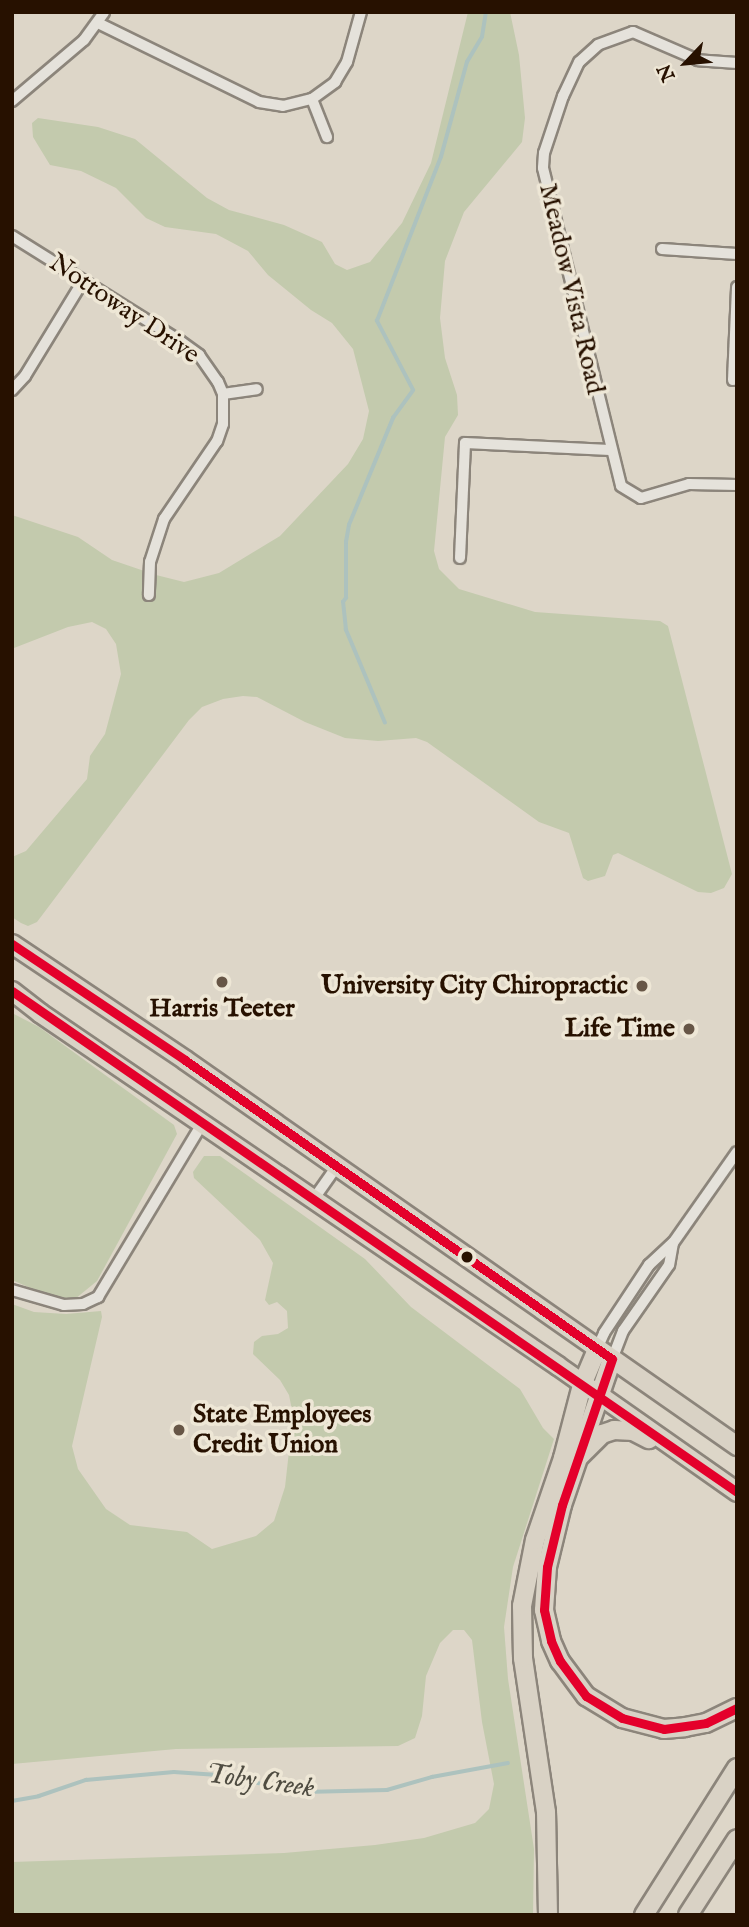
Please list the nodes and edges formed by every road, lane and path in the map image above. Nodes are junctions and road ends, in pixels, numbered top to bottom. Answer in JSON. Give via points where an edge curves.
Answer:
{"nodes":[{"id":1,"x":104,"y":12,"type":"edge"},
{"id":2,"x":361,"y":12,"type":"edge"},
{"id":3,"x":98,"y":23,"type":"junction"},
{"id":4,"x":737,"y":63,"type":"edge"},
{"id":5,"x":312,"y":99,"type":"junction"},
{"id":6,"x":12,"y":101,"type":"edge"},
{"id":7,"x":327,"y":137,"type":"dead end"},
{"id":8,"x":12,"y":236,"type":"edge"},
{"id":9,"x":662,"y":249,"type":"dead end"},
{"id":10,"x":737,"y":254,"type":"edge"},
{"id":11,"x":83,"y":281,"type":"junction"},
{"id":12,"x":737,"y":287,"type":"edge"},
{"id":13,"x":733,"y":380,"type":"dead end"},
{"id":14,"x":257,"y":389,"type":"dead end"},
{"id":15,"x":12,"y":390,"type":"edge"},
{"id":16,"x":223,"y":394,"type":"junction"},
{"id":17,"x":610,"y":450,"type":"junction"},
{"id":18,"x":737,"y":485,"type":"edge"},
{"id":19,"x":460,"y":558,"type":"dead end"},
{"id":20,"x":149,"y":595,"type":"dead end"},
{"id":21,"x":12,"y":944,"type":"edge"},
{"id":22,"x":20,"y":952,"type":"edge"},
{"id":23,"x":12,"y":991,"type":"edge"},
{"id":24,"x":202,"y":1124,"type":"junction"},
{"id":25,"x":737,"y":1152,"type":"edge"},
{"id":26,"x":337,"y":1166,"type":"junction"},
{"id":27,"x":313,"y":1200,"type":"junction"},
{"id":28,"x":673,"y":1243,"type":"junction"},
{"id":29,"x":12,"y":1290,"type":"edge"},
{"id":30,"x":604,"y":1354,"type":"junction"},
{"id":31,"x":590,"y":1389,"type":"junction"},
{"id":32,"x":737,"y":1446,"type":"edge"},
{"id":33,"x":683,"y":1454,"type":"junction"},
{"id":34,"x":578,"y":1458,"type":"junction"},
{"id":35,"x":737,"y":1492,"type":"edge"},
{"id":36,"x":737,"y":1708,"type":"edge"},
{"id":37,"x":737,"y":1768,"type":"edge"},
{"id":38,"x":737,"y":1839,"type":"edge"},
{"id":39,"x":548,"y":1915,"type":"edge"},
{"id":40,"x":644,"y":1915,"type":"edge"},
{"id":41,"x":688,"y":1915,"type":"edge"}],
"edges":[{"from":1,"to":3,"type":"street"},
{"from":2,"to":5,"type":"street","via":[[344,69]]},
{"from":3,"to":5,"type":"street","via":[[259,102],[283,106]]},
{"from":3,"to":6,"type":"street"},
{"from":4,"to":17,"type":"street","name":"Meadow Vista Road","via":[[698,60],[632,32],[613,37],[579,62],[544,153],[545,182]]},
{"from":5,"to":7,"type":"street"},
{"from":8,"to":11,"type":"street","name":"Nottoway Drive"},
{"from":9,"to":10,"type":"street"},
{"from":11,"to":15,"type":"street"},
{"from":11,"to":16,"type":"street","name":"Nottoway Drive","via":[[199,355]]},
{"from":12,"to":13,"type":"street"},
{"from":14,"to":16,"type":"street"},
{"from":16,"to":20,"type":"street","via":[[223,424],[217,441],[170,510],[156,540]]},
{"from":17,"to":18,"type":"street","name":"Meadow Vista Road","via":[[621,486],[641,498],[689,484]]},
{"from":17,"to":19,"type":"street","via":[[465,443]]},
{"from":21,"to":22,"type":"main road"},
{"from":22,"to":26,"type":"main road"},
{"from":23,"to":24,"type":"main road"},
{"from":24,"to":27,"type":"main road"},
{"from":24,"to":29,"type":"street","via":[[98,1297],[64,1305]]},
{"from":25,"to":28,"type":"street"},
{"from":26,"to":27,"type":"street"},
{"from":26,"to":30,"type":"main road"},
{"from":27,"to":31,"type":"main road"},
{"from":28,"to":30,"type":"street","via":[[668,1265]]},
{"from":28,"to":30,"type":"street","via":[[649,1265],[604,1333]]},
{"from":30,"to":31,"type":"main road"},
{"from":30,"to":32,"type":"main road"},
{"from":31,"to":33,"type":"main road"},
{"from":31,"to":34,"type":"main road"},
{"from":31,"to":39,"type":"main road","via":[[529,1560],[522,1606],[523,1658],[546,1812]]},
{"from":33,"to":34,"type":"main road","via":[[623,1429],[602,1434]]},
{"from":33,"to":35,"type":"main road"},
{"from":34,"to":36,"type":"main road","via":[[544,1584],[546,1620],[559,1661],[586,1696],[632,1721],[685,1727]]},
{"from":37,"to":40,"type":"main road"},
{"from":38,"to":41,"type":"main road"}]}
